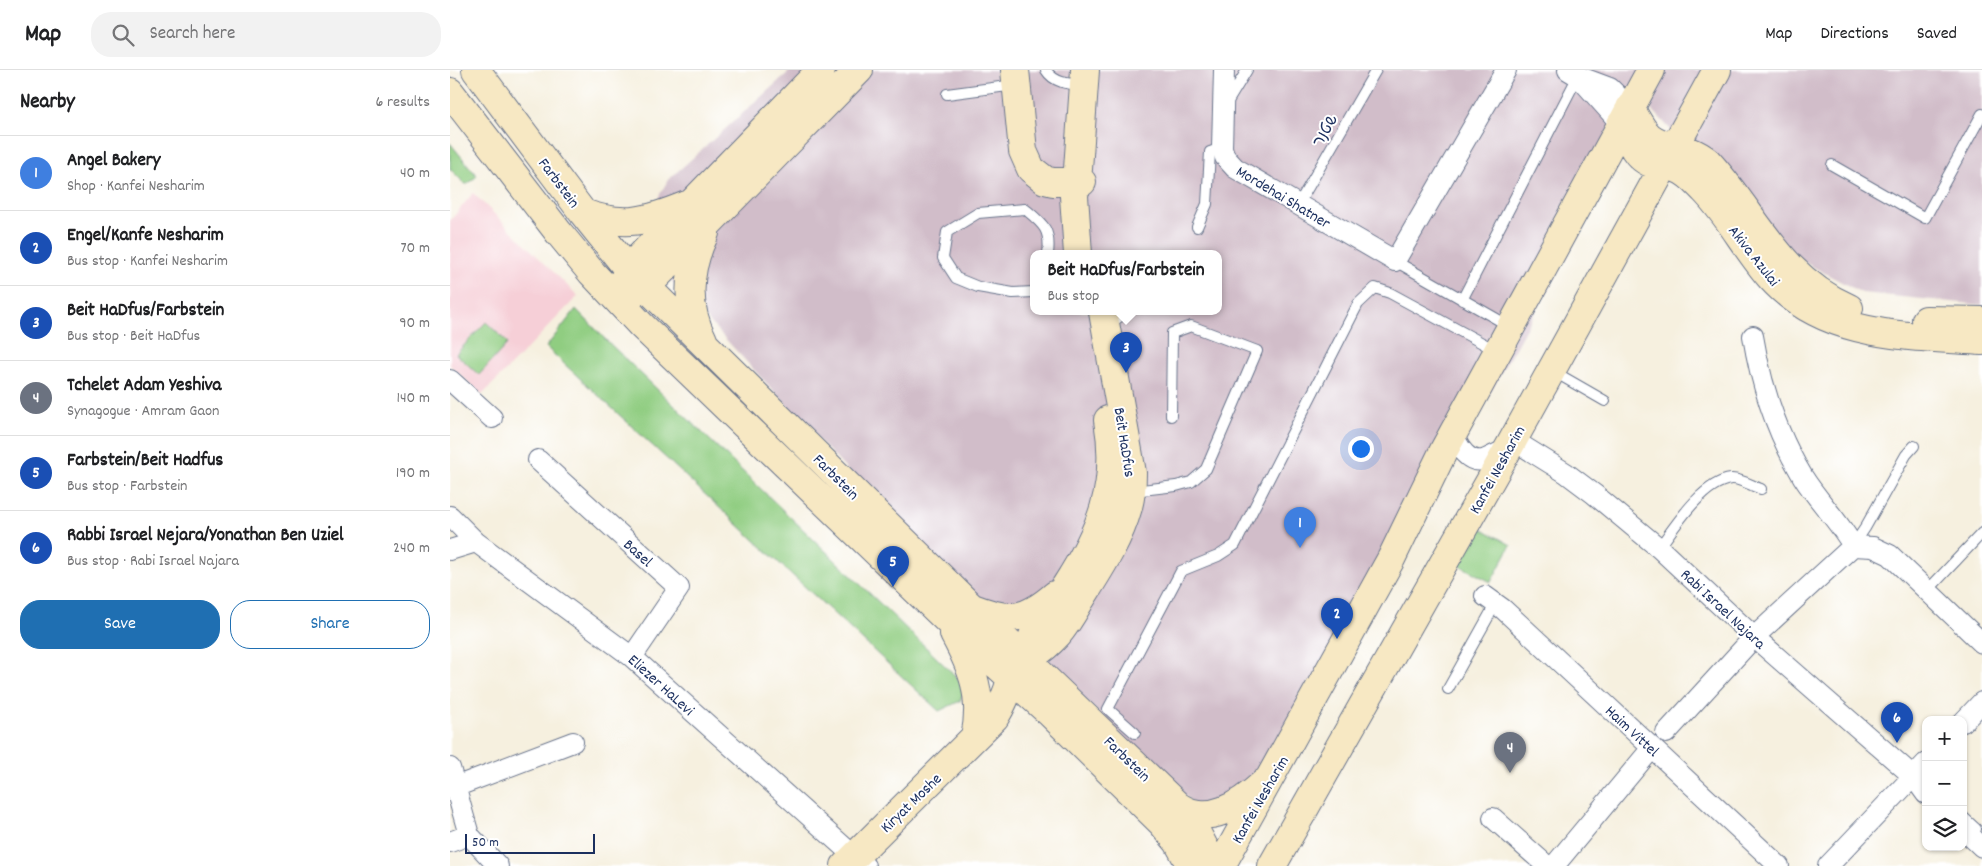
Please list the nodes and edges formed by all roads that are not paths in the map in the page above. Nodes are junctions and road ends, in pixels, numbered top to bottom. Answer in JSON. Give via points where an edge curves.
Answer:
{"nodes":[{"id":1,"x":476,"y":70,"type":"edge"},
{"id":2,"x":821,"y":70,"type":"edge"},
{"id":3,"x":859,"y":70,"type":"edge"},
{"id":4,"x":1046,"y":70,"type":"edge"},
{"id":5,"x":1224,"y":70,"type":"edge"},
{"id":6,"x":1247,"y":70,"type":"edge"},
{"id":7,"x":1376,"y":70,"type":"edge"},
{"id":8,"x":1506,"y":70,"type":"edge"},
{"id":9,"x":1651,"y":70,"type":"edge"},
{"id":10,"x":1717,"y":70,"type":"edge"},
{"id":11,"x":1573,"y":73,"type":"edge"},
{"id":12,"x":1016,"y":77,"type":"edge"},
{"id":13,"x":1084,"y":78,"type":"edge"},
{"id":14,"x":450,"y":92,"type":"edge"},
{"id":15,"x":947,"y":94,"type":"dead end"},
{"id":16,"x":1698,"y":104,"type":"junction"},
{"id":17,"x":1222,"y":110,"type":"junction"},
{"id":18,"x":1982,"y":114,"type":"edge"},
{"id":19,"x":1625,"y":116,"type":"junction"},
{"id":20,"x":1222,"y":148,"type":"junction"},
{"id":21,"x":1670,"y":156,"type":"junction"},
{"id":22,"x":1832,"y":165,"type":"dead end"},
{"id":23,"x":1078,"y":178,"type":"junction"},
{"id":24,"x":1712,"y":182,"type":"junction"},
{"id":25,"x":1645,"y":201,"type":"junction"},
{"id":26,"x":1298,"y":205,"type":"junction"},
{"id":27,"x":703,"y":210,"type":"junction"},
{"id":28,"x":583,"y":213,"type":"junction"},
{"id":29,"x":1197,"y":227,"type":"dead end"},
{"id":30,"x":1049,"y":250,"type":"edge"},
{"id":31,"x":1078,"y":250,"type":"edge"},
{"id":32,"x":1092,"y":250,"type":"edge"},
{"id":33,"x":1396,"y":261,"type":"junction"},
{"id":34,"x":637,"y":278,"type":"junction"},
{"id":35,"x":1030,"y":292,"type":"edge"},
{"id":36,"x":616,"y":300,"type":"junction"},
{"id":37,"x":1462,"y":300,"type":"junction"},
{"id":38,"x":1106,"y":315,"type":"edge"},
{"id":39,"x":1982,"y":321,"type":"edge"},
{"id":40,"x":1512,"y":327,"type":"junction"},
{"id":41,"x":1754,"y":336,"type":"dead end"},
{"id":42,"x":1982,"y":341,"type":"edge"},
{"id":43,"x":707,"y":348,"type":"junction"},
{"id":44,"x":1498,"y":351,"type":"junction"},
{"id":45,"x":1552,"y":370,"type":"junction"},
{"id":46,"x":450,"y":380,"type":"edge"},
{"id":47,"x":1604,"y":401,"type":"dead end"},
{"id":48,"x":1171,"y":416,"type":"dead end"},
{"id":49,"x":492,"y":418,"type":"dead end"},
{"id":50,"x":1454,"y":432,"type":"junction"},
{"id":51,"x":1516,"y":446,"type":"junction"},
{"id":52,"x":1914,"y":446,"type":"dead end"},
{"id":53,"x":538,"y":460,"type":"dead end"},
{"id":54,"x":1761,"y":489,"type":"dead end"},
{"id":55,"x":1132,"y":491,"type":"junction"},
{"id":56,"x":450,"y":516,"type":"edge"},
{"id":57,"x":1982,"y":533,"type":"edge"},
{"id":58,"x":476,"y":542,"type":"junction"},
{"id":59,"x":1853,"y":546,"type":"junction"},
{"id":60,"x":1659,"y":548,"type":"junction"},
{"id":61,"x":450,"y":550,"type":"edge"},
{"id":62,"x":1065,"y":586,"type":"junction"},
{"id":63,"x":1928,"y":590,"type":"junction"},
{"id":64,"x":1490,"y":600,"type":"joint"},
{"id":65,"x":970,"y":606,"type":"junction"},
{"id":66,"x":946,"y":619,"type":"junction"},
{"id":67,"x":1064,"y":628,"type":"junction"},
{"id":68,"x":1754,"y":637,"type":"junction"},
{"id":69,"x":1982,"y":643,"type":"edge"},
{"id":70,"x":632,"y":657,"type":"junction"},
{"id":71,"x":1014,"y":667,"type":"junction"},
{"id":72,"x":1448,"y":689,"type":"dead end"},
{"id":73,"x":1982,"y":702,"type":"edge"},
{"id":74,"x":1056,"y":703,"type":"junction"},
{"id":75,"x":1967,"y":718,"type":"edge"},
{"id":76,"x":982,"y":730,"type":"junction"},
{"id":77,"x":1135,"y":733,"type":"dead end"},
{"id":78,"x":1666,"y":733,"type":"dead end"},
{"id":79,"x":573,"y":742,"type":"dead end"},
{"id":80,"x":1652,"y":748,"type":"junction"},
{"id":81,"x":1275,"y":771,"type":"junction"},
{"id":82,"x":1922,"y":774,"type":"edge"},
{"id":83,"x":452,"y":778,"type":"edge"},
{"id":84,"x":1178,"y":806,"type":"junction"},
{"id":85,"x":1493,"y":818,"type":"dead end"},
{"id":86,"x":1967,"y":821,"type":"edge"},
{"id":87,"x":1967,"y":834,"type":"edge"},
{"id":88,"x":469,"y":835,"type":"junction"},
{"id":89,"x":1982,"y":835,"type":"edge"},
{"id":90,"x":450,"y":842,"type":"edge"},
{"id":91,"x":1982,"y":847,"type":"edge"},
{"id":92,"x":854,"y":863,"type":"edge"},
{"id":93,"x":498,"y":866,"type":"edge"},
{"id":94,"x":1191,"y":866,"type":"edge"},
{"id":95,"x":1214,"y":866,"type":"edge"},
{"id":96,"x":1221,"y":866,"type":"edge"},
{"id":97,"x":1272,"y":866,"type":"edge"},
{"id":98,"x":1547,"y":866,"type":"edge"},
{"id":99,"x":1554,"y":866,"type":"edge"},
{"id":100,"x":1779,"y":866,"type":"edge"},
{"id":101,"x":1828,"y":866,"type":"edge"}],
"edges":[{"from":1,"to":28,"type":"street","name":"Farbstein"},
{"from":2,"to":27,"type":"street"},
{"from":3,"to":27,"type":"street"},
{"from":4,"to":13,"type":"lane","via":[[1057,80]]},
{"from":5,"to":17,"type":"street"},
{"from":6,"to":17,"type":"lane"},
{"from":7,"to":26,"type":"lane","name":"שטנר"},
{"from":8,"to":33,"type":"street"},
{"from":9,"to":19,"type":"street","name":"Kanfei Nesharim"},
{"from":10,"to":16,"type":"street","name":"Kanfei Nesharim"},
{"from":11,"to":19,"type":"street"},
{"from":11,"to":37,"type":"lane"},
{"from":12,"to":15,"type":"lane"},
{"from":12,"to":23,"type":"street","via":[[1022,146],[1038,166]]},
{"from":13,"to":23,"type":"street"},
{"from":14,"to":36,"type":"street","name":"Farbstein","via":[[559,233]]},
{"from":16,"to":21,"type":"street","name":"Kanfei Nesharim"},
{"from":16,"to":24,"type":"street"},
{"from":17,"to":20,"type":"street"},
{"from":18,"to":22,"type":"lane","via":[[1925,218]]},
{"from":19,"to":21,"type":"street","name":"Akiva Azulai","via":[[1640,156],[1652,164]]},
{"from":19,"to":40,"type":"street","name":"Kanfei Nesharim"},
{"from":20,"to":26,"type":"street","name":"Mordehai Shatner","via":[[1235,168]]},
{"from":20,"to":29,"type":"lane","via":[[1210,152],[1207,204]]},
{"from":21,"to":24,"type":"street","name":"Akiva Azulai","via":[[1698,154]]},
{"from":21,"to":25,"type":"street","name":"Kanfei Nesharim"},
{"from":23,"to":31,"type":"street","via":[[1074,208]]},
{"from":23,"to":32,"type":"street"},
{"from":24,"to":25,"type":"street","via":[[1661,190]]},
{"from":24,"to":39,"type":"street","name":"Akiva Azulai","via":[[1802,280],[1832,300],[1863,313],[1887,318]]},
{"from":24,"to":42,"type":"street","name":"Akiva Azulai","via":[[1772,279],[1804,306],[1869,332]]},
{"from":25,"to":45,"type":"street","name":"Kanfei Nesharim"},
{"from":26,"to":33,"type":"street","name":"Mordehai Shatner"},
{"from":27,"to":28,"type":"street","via":[[668,213],[628,222],[601,220]]},
{"from":27,"to":34,"type":"street"},
{"from":27,"to":43,"type":"street","via":[[689,289],[694,319]]},
{"from":28,"to":34,"type":"street","name":"Farbstein"},
{"from":30,"to":35,"type":"lane","via":[[1050,240],[1044,226],[1025,209],[978,214],[947,232],[944,258],[956,278],[978,288]]},
{"from":33,"to":37,"type":"lane"},
{"from":34,"to":36,"type":"street"},
{"from":34,"to":43,"type":"street","name":"Farbstein"},
{"from":36,"to":66,"type":"street","name":"Farbstein"},
{"from":37,"to":40,"type":"lane"},
{"from":38,"to":55,"type":"street","name":"Beit HaDfus","via":[[1130,457]]},
{"from":38,"to":62,"type":"street","name":"Beit HaDfus","via":[[1109,490],[1099,526]]},
{"from":40,"to":44,"type":"street","name":"Kanfei Nesharim"},
{"from":41,"to":59,"type":"street","via":[[1765,390],[1780,434],[1804,478]]},
{"from":43,"to":65,"type":"street","name":"Farbstein"},
{"from":44,"to":50,"type":"street","name":"Kanfei Nesharim"},
{"from":44,"to":77,"type":"lane","via":[[1375,288],[1358,304],[1235,544],[1218,556],[1181,571],[1108,709]]},
{"from":45,"to":47,"type":"lane"},
{"from":45,"to":51,"type":"street","name":"Kanfei Nesharim"},
{"from":46,"to":49,"type":"street"},
{"from":48,"to":55,"type":"lane","via":[[1172,333],[1191,326],[1257,351],[1206,469],[1192,482]]},
{"from":50,"to":51,"type":"street","via":[[1460,448],[1474,459],[1486,459]]},
{"from":50,"to":81,"type":"street","name":"Kanfei Nesharim","via":[[1391,559]]},
{"from":51,"to":60,"type":"street","name":"Rabi Israel Najara","via":[[1594,494]]},
{"from":51,"to":97,"type":"street","name":"Kanfei Nesharim"},
{"from":52,"to":59,"type":"lane"},
{"from":53,"to":70,"type":"street","name":"Basel","via":[[679,588]]},
{"from":54,"to":60,"type":"lane","via":[[1733,479],[1717,482],[1703,492]]},
{"from":55,"to":67,"type":"street","name":"Beit HaDfus","via":[[1118,536]]},
{"from":56,"to":58,"type":"street","name":"Eliezer HaLevi"},
{"from":57,"to":63,"type":"lane"},
{"from":58,"to":61,"type":"street"},
{"from":58,"to":70,"type":"street","name":"Eliezer HaLevi"},
{"from":59,"to":63,"type":"street","via":[[1882,551]]},
{"from":59,"to":68,"type":"street"},
{"from":60,"to":68,"type":"street","name":"Rabi Israel Najara"},
{"from":62,"to":65,"type":"street","via":[[1039,608],[1018,617],[998,616]]},
{"from":62,"to":71,"type":"street","name":"Beit HaDfus"},
{"from":63,"to":69,"type":"street"},
{"from":64,"to":72,"type":"lane"},
{"from":64,"to":80,"type":"street","name":"Haim Vittel"},
{"from":65,"to":71,"type":"street","name":"Farbstein"},
{"from":66,"to":71,"type":"street","name":"Farbstein"},
{"from":66,"to":76,"type":"street","via":[[977,690]]},
{"from":67,"to":71,"type":"street","name":"Beit HaDfus","via":[[1049,643]]},
{"from":67,"to":74,"type":"street","via":[[1057,670]]},
{"from":68,"to":78,"type":"street"},
{"from":68,"to":82,"type":"street","name":"Rabi Israel Najara"},
{"from":70,"to":92,"type":"street","name":"Eliezer HaLevi"},
{"from":71,"to":74,"type":"street","name":"Farbstein"},
{"from":71,"to":76,"type":"street","name":"Kiryat Moshe","via":[[1004,700]]},
{"from":73,"to":75,"type":"street"},
{"from":74,"to":76,"type":"street","via":[[1019,707],[1004,713]]},
{"from":74,"to":84,"type":"street","name":"Farbstein"},
{"from":74,"to":94,"type":"street","name":"Farbstein","via":[[1166,826]]},
{"from":76,"to":92,"type":"street","name":"Kiryat Moshe"},
{"from":79,"to":83,"type":"street"},
{"from":80,"to":99,"type":"street"},
{"from":80,"to":100,"type":"street","name":"Haim Vittel"},
{"from":81,"to":84,"type":"street","via":[[1250,795],[1216,814],[1195,815]]},
{"from":81,"to":96,"type":"street","name":"Kanfei Nesharim"},
{"from":82,"to":101,"type":"street"},
{"from":83,"to":88,"type":"street"},
{"from":84,"to":95,"type":"street","name":"Farbstein","via":[[1193,826]]},
{"from":85,"to":98,"type":"street"},
{"from":86,"to":89,"type":"lane"},
{"from":87,"to":91,"type":"street"},
{"from":88,"to":90,"type":"street"},
{"from":88,"to":93,"type":"street"}]}
